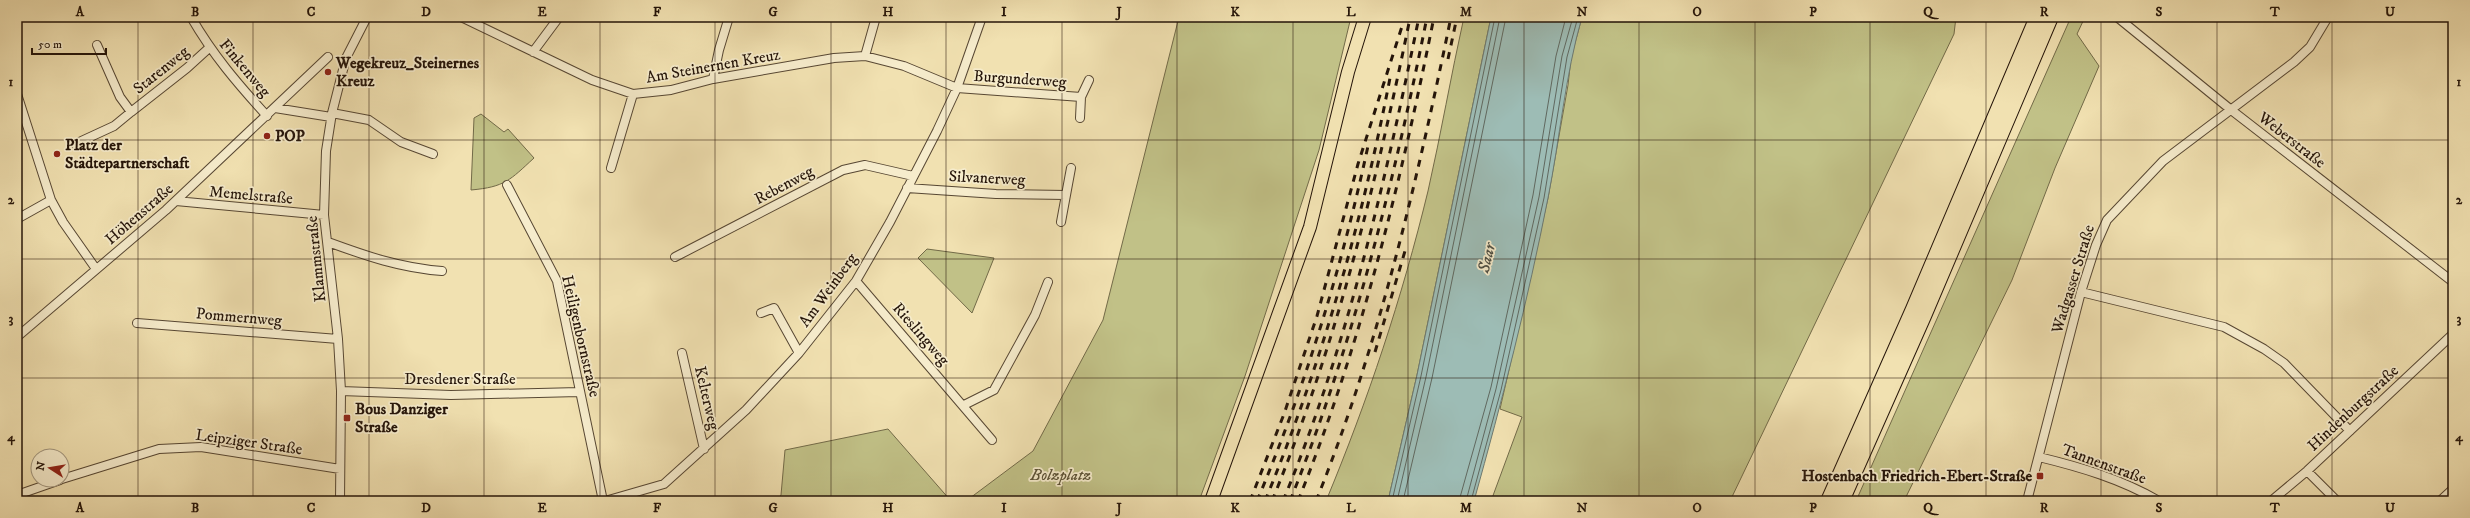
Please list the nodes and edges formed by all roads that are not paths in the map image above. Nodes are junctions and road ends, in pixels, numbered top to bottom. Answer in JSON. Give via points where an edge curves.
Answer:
{"nodes":[{"id":1,"x":191,"y":17,"type":"edge"},
{"id":2,"x":461,"y":17,"type":"edge"},
{"id":3,"x":559,"y":17,"type":"edge"},
{"id":4,"x":729,"y":17,"type":"edge"},
{"id":5,"x":876,"y":17,"type":"edge"},
{"id":6,"x":982,"y":17,"type":"edge"},
{"id":7,"x":1365,"y":17,"type":"edge"},
{"id":8,"x":2037,"y":17,"type":"edge"},
{"id":9,"x":2051,"y":17,"type":"edge"},
{"id":10,"x":2117,"y":17,"type":"edge"},
{"id":11,"x":2328,"y":17,"type":"edge"},
{"id":12,"x":365,"y":19,"type":"edge"},
{"id":13,"x":97,"y":45,"type":"dead end"},
{"id":14,"x":209,"y":48,"type":"junction"},
{"id":15,"x":533,"y":52,"type":"junction"},
{"id":16,"x":865,"y":56,"type":"junction"},
{"id":17,"x":328,"y":57,"type":"dead end"},
{"id":18,"x":713,"y":80,"type":"junction"},
{"id":19,"x":1089,"y":80,"type":"dead end"},
{"id":20,"x":957,"y":88,"type":"junction"},
{"id":21,"x":17,"y":94,"type":"edge"},
{"id":22,"x":633,"y":94,"type":"junction"},
{"id":23,"x":1081,"y":97,"type":"junction"},
{"id":24,"x":275,"y":108,"type":"junction"},
{"id":25,"x":2230,"y":109,"type":"junction"},
{"id":26,"x":131,"y":112,"type":"junction"},
{"id":27,"x":332,"y":115,"type":"junction"},
{"id":28,"x":267,"y":116,"type":"junction"},
{"id":29,"x":1080,"y":118,"type":"dead end"},
{"id":30,"x":20,"y":120,"type":"edge"},
{"id":31,"x":75,"y":144,"type":"dead end"},
{"id":32,"x":433,"y":154,"type":"dead end"},
{"id":33,"x":612,"y":168,"type":"dead end"},
{"id":34,"x":1071,"y":168,"type":"dead end"},
{"id":35,"x":913,"y":176,"type":"junction"},
{"id":36,"x":507,"y":185,"type":"dead end"},
{"id":37,"x":907,"y":188,"type":"junction"},
{"id":38,"x":1066,"y":195,"type":"junction"},
{"id":39,"x":51,"y":200,"type":"junction"},
{"id":40,"x":176,"y":201,"type":"junction"},
{"id":41,"x":324,"y":215,"type":"junction"},
{"id":42,"x":17,"y":219,"type":"edge"},
{"id":43,"x":1061,"y":222,"type":"dead end"},
{"id":44,"x":328,"y":242,"type":"junction"},
{"id":45,"x":675,"y":257,"type":"dead end"},
{"id":46,"x":96,"y":269,"type":"junction"},
{"id":47,"x":442,"y":271,"type":"dead end"},
{"id":48,"x":856,"y":281,"type":"junction"},
{"id":49,"x":1048,"y":282,"type":"dead end"},
{"id":50,"x":2453,"y":282,"type":"edge"},
{"id":51,"x":2081,"y":292,"type":"junction"},
{"id":52,"x":761,"y":313,"type":"dead end"},
{"id":53,"x":137,"y":323,"type":"dead end"},
{"id":54,"x":2453,"y":334,"type":"edge"},
{"id":55,"x":17,"y":337,"type":"edge"},
{"id":56,"x":338,"y":339,"type":"junction"},
{"id":57,"x":682,"y":353,"type":"dead end"},
{"id":58,"x":799,"y":353,"type":"junction"},
{"id":59,"x":341,"y":391,"type":"junction"},
{"id":60,"x":579,"y":392,"type":"junction"},
{"id":61,"x":964,"y":405,"type":"junction"},
{"id":62,"x":2350,"y":431,"type":"junction"},
{"id":63,"x":992,"y":440,"type":"dead end"},
{"id":64,"x":704,"y":449,"type":"junction"},
{"id":65,"x":2039,"y":457,"type":"junction"},
{"id":66,"x":340,"y":469,"type":"junction"},
{"id":67,"x":2307,"y":471,"type":"junction"},
{"id":68,"x":70,"y":477,"type":"edge"},
{"id":69,"x":38,"y":488,"type":"edge"},
{"id":70,"x":2453,"y":489,"type":"edge"},
{"id":71,"x":17,"y":495,"type":"edge"},
{"id":72,"x":340,"y":501,"type":"edge"},
{"id":73,"x":604,"y":501,"type":"edge"},
{"id":74,"x":1211,"y":501,"type":"edge"},
{"id":75,"x":1828,"y":501,"type":"edge"},
{"id":76,"x":1842,"y":501,"type":"edge"},
{"id":77,"x":2027,"y":501,"type":"edge"},
{"id":78,"x":2159,"y":501,"type":"edge"},
{"id":79,"x":2271,"y":501,"type":"edge"},
{"id":80,"x":2337,"y":501,"type":"edge"},
{"id":81,"x":2440,"y":501,"type":"edge"}],
"edges":[{"from":1,"to":14,"type":"street","name":"Finkenweg"},
{"from":2,"to":15,"type":"street","name":"Am Steinernen Kreuz"},
{"from":3,"to":15,"type":"street"},
{"from":4,"to":18,"type":"street"},
{"from":5,"to":16,"type":"street"},
{"from":6,"to":20,"type":"street","name":"Am Weinberg"},
{"from":7,"to":74,"type":"main road","via":[[1348,72],[1310,227]]},
{"from":8,"to":75,"type":"highway"},
{"from":9,"to":76,"type":"highway","via":[[1909,351]]},
{"from":10,"to":25,"type":"street","name":"Weberstraße"},
{"from":11,"to":25,"type":"street","name":"Wadgasser Straße","via":[[2310,47],[2294,62]]},
{"from":12,"to":27,"type":"street","name":"Klammstraße","via":[[346,58]]},
{"from":13,"to":26,"type":"street","name":"Starenweg","via":[[120,96]]},
{"from":14,"to":26,"type":"street","name":"Starenweg"},
{"from":14,"to":28,"type":"street","name":"Finkenweg","via":[[229,75]]},
{"from":15,"to":22,"type":"street","name":"Am Steinernen Kreuz","via":[[592,80]]},
{"from":16,"to":18,"type":"street","name":"Am Steinernen Kreuz","via":[[834,58]]},
{"from":16,"to":20,"type":"street","name":"Am Steinernen Kreuz","via":[[904,66]]},
{"from":17,"to":24,"type":"street","name":"Höhenstraße"},
{"from":18,"to":22,"type":"street","name":"Am Steinernen Kreuz","via":[[671,90]]},
{"from":19,"to":23,"type":"street","name":"Burgunderweg"},
{"from":20,"to":23,"type":"street","name":"Burgunderweg"},
{"from":20,"to":35,"type":"street","name":"Am Weinberg"},
{"from":21,"to":30,"type":"street"},
{"from":22,"to":33,"type":"street"},
{"from":23,"to":29,"type":"street","name":"Burgunderweg"},
{"from":24,"to":27,"type":"street"},
{"from":24,"to":28,"type":"street","name":"Höhenstraße"},
{"from":25,"to":50,"type":"street","name":"Weberstraße"},
{"from":25,"to":51,"type":"street","name":"Wadgasser Straße","via":[[2163,161],[2107,220]]},
{"from":26,"to":31,"type":"street","name":"Starenweg","via":[[114,126]]},
{"from":27,"to":32,"type":"street","via":[[369,120],[401,142]]},
{"from":27,"to":41,"type":"street","name":"Klammstraße","via":[[326,151]]},
{"from":28,"to":40,"type":"street","name":"Höhenstraße"},
{"from":30,"to":39,"type":"street"},
{"from":34,"to":38,"type":"street"},
{"from":35,"to":37,"type":"street","name":"Am Weinberg"},
{"from":35,"to":45,"type":"street","name":"Rebenweg","via":[[865,165],[843,170]]},
{"from":36,"to":60,"type":"street","name":"Heiligenbornstraße","via":[[557,281]]},
{"from":37,"to":38,"type":"street","name":"Silvanerweg","via":[[996,194]]},
{"from":37,"to":48,"type":"street","name":"Am Weinberg"},
{"from":38,"to":43,"type":"street"},
{"from":39,"to":42,"type":"street"},
{"from":39,"to":46,"type":"street"},
{"from":40,"to":41,"type":"street","name":"Memelstraße"},
{"from":40,"to":46,"type":"street","name":"Höhenstraße"},
{"from":41,"to":44,"type":"street","name":"Klammstraße"},
{"from":44,"to":47,"type":"street","via":[[382,262],[415,269]]},
{"from":44,"to":56,"type":"street","name":"Klammstraße"},
{"from":46,"to":55,"type":"street","name":"Höhenstraße"},
{"from":48,"to":58,"type":"street","name":"Am Weinberg"},
{"from":48,"to":61,"type":"street","name":"Rieslingweg"},
{"from":49,"to":61,"type":"street","via":[[1035,315],[994,390]]},
{"from":51,"to":62,"type":"street","via":[[2224,327],[2284,363]]},
{"from":51,"to":65,"type":"street","name":"Wadgasser Straße"},
{"from":52,"to":58,"type":"street","via":[[774,308]]},
{"from":53,"to":56,"type":"street","name":"Pommernweg"},
{"from":54,"to":62,"type":"street","name":"Hindenburgstraße"},
{"from":56,"to":59,"type":"street","name":"Klammstraße"},
{"from":57,"to":64,"type":"street","name":"Kelterweg"},
{"from":58,"to":64,"type":"street","name":"Am Weinberg","via":[[746,410]]},
{"from":59,"to":60,"type":"street","name":"Dresdener Straße","via":[[451,394]]},
{"from":59,"to":66,"type":"street","name":"Klammstraße"},
{"from":60,"to":73,"type":"street","name":"Heiligenbornstraße"},
{"from":61,"to":63,"type":"street","name":"Rieslingweg"},
{"from":62,"to":67,"type":"street","name":"Hindenburgstraße"},
{"from":64,"to":73,"type":"street","name":"Am Weinberg","via":[[664,484]]},
{"from":65,"to":77,"type":"street","name":"Wadgasser Straße"},
{"from":65,"to":78,"type":"street","name":"Tannenstraße","via":[[2119,481]]},
{"from":66,"to":68,"type":"street","name":"Leipziger Straße","via":[[201,447],[166,449]]},
{"from":66,"to":72,"type":"street","name":"Klammstraße"},
{"from":67,"to":79,"type":"street","name":"Hindenburgstraße"},
{"from":67,"to":80,"type":"street"},
{"from":69,"to":71,"type":"street","name":"Leipziger Straße"},
{"from":70,"to":81,"type":"street"}]}
